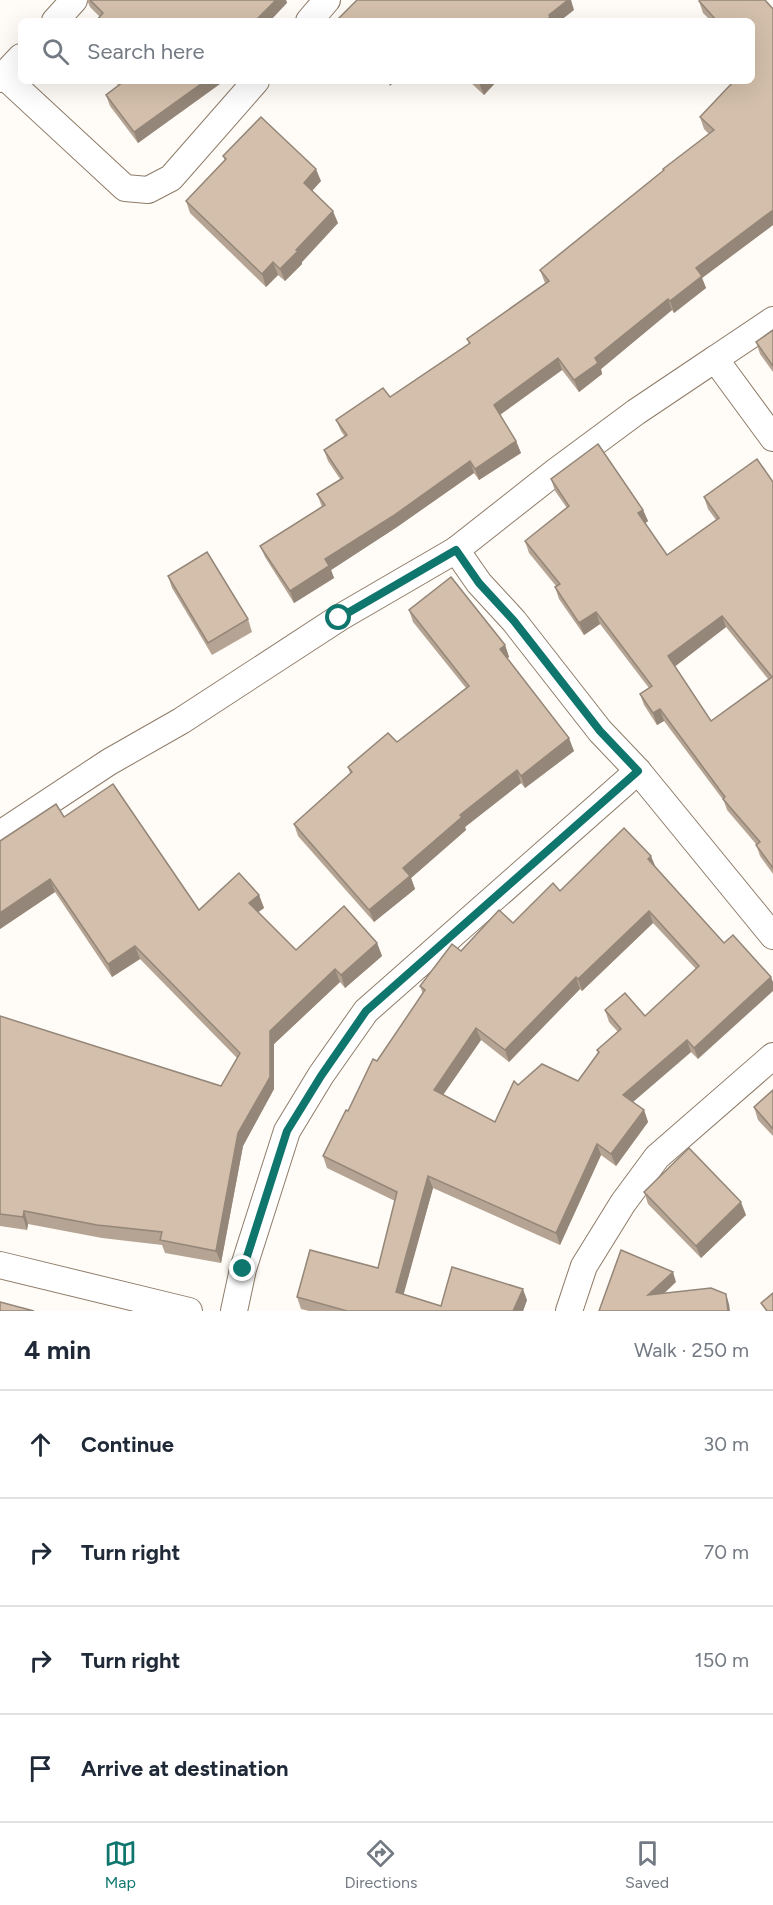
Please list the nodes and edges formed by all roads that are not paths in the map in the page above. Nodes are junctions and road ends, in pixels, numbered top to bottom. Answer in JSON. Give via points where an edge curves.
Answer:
{"nodes":[{"id":1,"x":75,"y":0,"type":"edge"},
{"id":2,"x":327,"y":0,"type":"edge"},
{"id":3,"x":58,"y":18,"type":"edge"},
{"id":4,"x":312,"y":18,"type":"edge"},
{"id":5,"x":18,"y":60,"type":"edge"},
{"id":6,"x":2,"y":77,"type":"edge"},
{"id":7,"x":253,"y":84,"type":"edge"},
{"id":8,"x":773,"y":320,"type":"edge"},
{"id":9,"x":715,"y":359,"type":"junction"},
{"id":10,"x":773,"y":438,"type":"edge"},
{"id":11,"x":456,"y":550,"type":"junction"},
{"id":12,"x":638,"y":771,"type":"junction"},
{"id":13,"x":0,"y":834,"type":"edge"},
{"id":14,"x":773,"y":936,"type":"edge"},
{"id":15,"x":773,"y":1056,"type":"edge"},
{"id":16,"x":0,"y":1265,"type":"edge"},
{"id":17,"x":189,"y":1311,"type":"edge"},
{"id":18,"x":234,"y":1311,"type":"edge"},
{"id":19,"x":569,"y":1311,"type":"edge"}],
"edges":[{"from":1,"to":3,"type":"street"},
{"from":2,"to":4,"type":"street"},
{"from":5,"to":6,"type":"street"},
{"from":6,"to":7,"type":"street","via":[[125,188],[148,190],[171,178]]},
{"from":8,"to":9,"type":"street"},
{"from":9,"to":10,"type":"street"},
{"from":9,"to":11,"type":"street","via":[[636,412]]},
{"from":11,"to":12,"type":"street","via":[[600,731]]},
{"from":11,"to":13,"type":"street","via":[[339,618]]},
{"from":12,"to":14,"type":"street"},
{"from":12,"to":18,"type":"street","via":[[366,1011],[287,1131],[243,1269]]},
{"from":15,"to":19,"type":"street","via":[[657,1157],[584,1266]]},
{"from":16,"to":17,"type":"street"}]}
